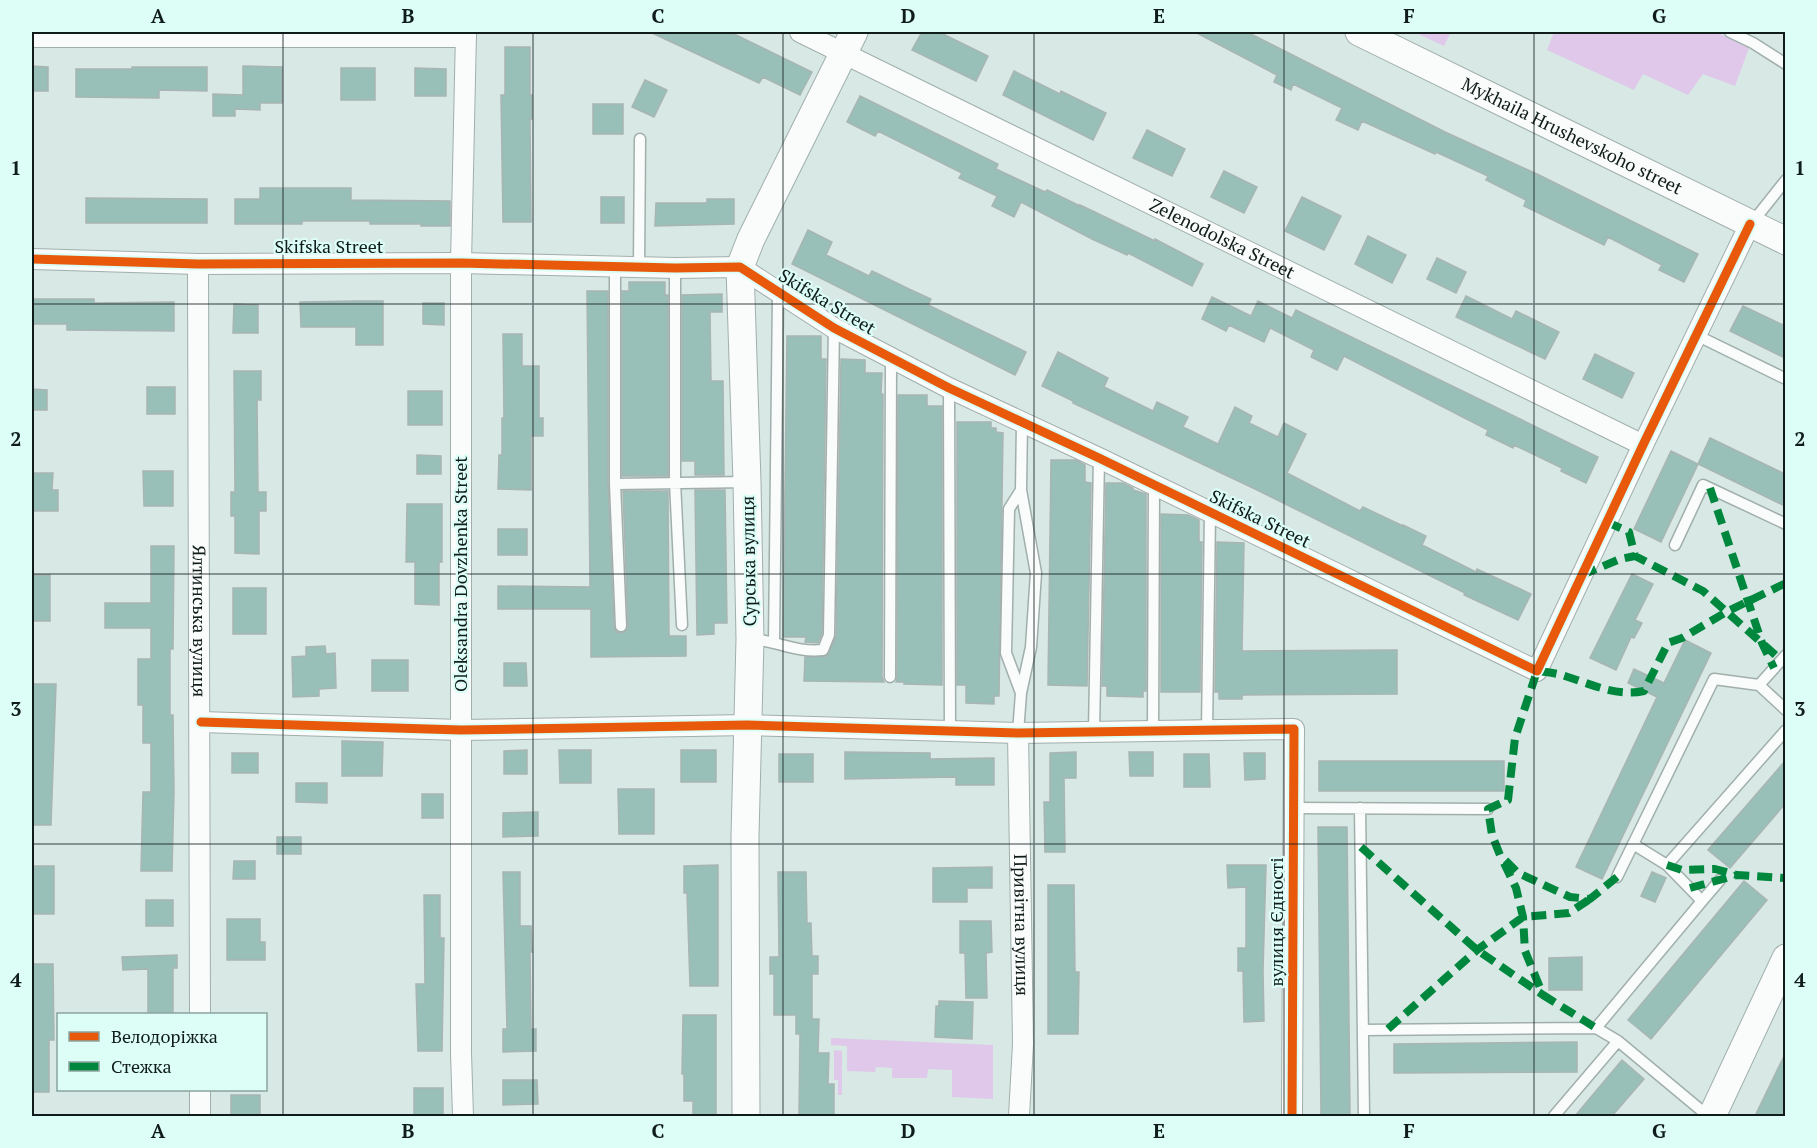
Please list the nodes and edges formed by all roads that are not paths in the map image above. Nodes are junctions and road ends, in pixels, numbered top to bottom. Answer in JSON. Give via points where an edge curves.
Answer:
{"nodes":[{"id":1,"x":801,"y":32,"type":"edge"},
{"id":2,"x":1359,"y":32,"type":"edge"},
{"id":3,"x":1730,"y":32,"type":"edge"},
{"id":4,"x":466,"y":34,"type":"edge"},
{"id":5,"x":32,"y":37,"type":"edge"},
{"id":6,"x":849,"y":42,"type":"edge"},
{"id":7,"x":1785,"y":64,"type":"edge"},
{"id":8,"x":640,"y":140,"type":"dead end"},
{"id":9,"x":1785,"y":180,"type":"edge"},
{"id":10,"x":1750,"y":224,"type":"junction"},
{"id":11,"x":1785,"y":241,"type":"edge"},
{"id":12,"x":32,"y":259,"type":"edge"},
{"id":13,"x":461,"y":263,"type":"junction"},
{"id":14,"x":198,"y":264,"type":"junction"},
{"id":15,"x":615,"y":266,"type":"junction"},
{"id":16,"x":639,"y":267,"type":"junction"},
{"id":17,"x":740,"y":267,"type":"junction"},
{"id":18,"x":675,"y":268,"type":"junction"},
{"id":19,"x":778,"y":294,"type":"junction"},
{"id":20,"x":834,"y":328,"type":"junction"},
{"id":21,"x":1696,"y":335,"type":"junction"},
{"id":22,"x":891,"y":357,"type":"junction"},
{"id":23,"x":1785,"y":379,"type":"edge"},
{"id":24,"x":950,"y":388,"type":"junction"},
{"id":25,"x":1022,"y":422,"type":"junction"},
{"id":26,"x":1643,"y":445,"type":"junction"},
{"id":27,"x":1099,"y":458,"type":"junction"},
{"id":28,"x":675,"y":482,"type":"junction"},
{"id":29,"x":747,"y":482,"type":"junction"},
{"id":30,"x":615,"y":483,"type":"junction"},
{"id":31,"x":1154,"y":486,"type":"junction"},
{"id":32,"x":1021,"y":490,"type":"junction"},
{"id":33,"x":1210,"y":513,"type":"junction"},
{"id":34,"x":1785,"y":525,"type":"edge"},
{"id":35,"x":1675,"y":545,"type":"dead end"},
{"id":36,"x":682,"y":625,"type":"dead end"},
{"id":37,"x":621,"y":626,"type":"dead end"},
{"id":38,"x":762,"y":641,"type":"junction"},
{"id":39,"x":1785,"y":655,"type":"edge"},
{"id":40,"x":890,"y":677,"type":"dead end"},
{"id":41,"x":1760,"y":685,"type":"junction"},
{"id":42,"x":1021,"y":693,"type":"junction"},
{"id":43,"x":1785,"y":710,"type":"edge"},
{"id":44,"x":201,"y":722,"type":"junction"},
{"id":45,"x":747,"y":725,"type":"junction"},
{"id":46,"x":461,"y":730,"type":"junction"},
{"id":47,"x":1207,"y":730,"type":"junction"},
{"id":48,"x":1785,"y":730,"type":"edge"},
{"id":49,"x":950,"y":731,"type":"junction"},
{"id":50,"x":1153,"y":731,"type":"junction"},
{"id":51,"x":1094,"y":732,"type":"junction"},
{"id":52,"x":1018,"y":733,"type":"junction"},
{"id":53,"x":1294,"y":808,"type":"junction"},
{"id":54,"x":1360,"y":808,"type":"junction"},
{"id":55,"x":1488,"y":809,"type":"dead end"},
{"id":56,"x":1633,"y":844,"type":"junction"},
{"id":57,"x":1667,"y":865,"type":"junction"},
{"id":58,"x":1617,"y":877,"type":"dead end"},
{"id":59,"x":1720,"y":880,"type":"dead end"},
{"id":60,"x":1702,"y":901,"type":"junction"},
{"id":61,"x":1785,"y":958,"type":"edge"},
{"id":62,"x":200,"y":1013,"type":"edge"},
{"id":63,"x":1596,"y":1028,"type":"junction"},
{"id":64,"x":1364,"y":1030,"type":"junction"},
{"id":65,"x":1618,"y":1041,"type":"junction"},
{"id":66,"x":200,"y":1091,"type":"edge"},
{"id":67,"x":200,"y":1116,"type":"edge"},
{"id":68,"x":464,"y":1116,"type":"edge"},
{"id":69,"x":746,"y":1116,"type":"edge"},
{"id":70,"x":1019,"y":1116,"type":"edge"},
{"id":71,"x":1292,"y":1116,"type":"edge"},
{"id":72,"x":1364,"y":1116,"type":"edge"},
{"id":73,"x":1554,"y":1116,"type":"edge"},
{"id":74,"x":1710,"y":1116,"type":"edge"}],
"edges":[{"from":1,"to":6,"type":"street","name":"Zelenodolska Street"},
{"from":2,"to":10,"type":"street","name":"Mykhaila Hrushevskoho street"},
{"from":3,"to":7,"type":"lane"},
{"from":4,"to":5,"type":"street"},
{"from":4,"to":13,"type":"street","name":"Oleksandra Dovzhenka Street"},
{"from":6,"to":17,"type":"street","name":"Сурська вулиця"},
{"from":6,"to":26,"type":"street","name":"Zelenodolska Street"},
{"from":8,"to":16,"type":"lane"},
{"from":9,"to":10,"type":"lane"},
{"from":10,"to":11,"type":"street","name":"Mykhaila Hrushevskoho street"},
{"from":10,"to":21,"type":"street"},
{"from":12,"to":14,"type":"street","name":"Skifska Street"},
{"from":13,"to":14,"type":"street","name":"Skifska Street"},
{"from":13,"to":15,"type":"street","name":"Skifska Street"},
{"from":13,"to":46,"type":"street","name":"Oleksandra Dovzhenka Street"},
{"from":14,"to":44,"type":"street","name":"Ялтинська вулиця"},
{"from":15,"to":16,"type":"street","name":"Skifska Street"},
{"from":15,"to":30,"type":"lane"},
{"from":16,"to":18,"type":"street","name":"Skifska Street"},
{"from":17,"to":18,"type":"street","name":"Skifska Street"},
{"from":17,"to":19,"type":"street","name":"Skifska Street"},
{"from":17,"to":29,"type":"street","name":"Сурська вулиця"},
{"from":18,"to":28,"type":"lane"},
{"from":19,"to":20,"type":"street","name":"Skifska Street"},
{"from":19,"to":38,"type":"lane"},
{"from":20,"to":22,"type":"street","name":"Skifska Street"},
{"from":20,"to":38,"type":"lane","via":[[829,635],[823,650],[807,651]]},
{"from":21,"to":23,"type":"lane"},
{"from":21,"to":26,"type":"street"},
{"from":22,"to":24,"type":"street","name":"Skifska Street"},
{"from":22,"to":40,"type":"lane"},
{"from":24,"to":25,"type":"street","name":"Skifska Street"},
{"from":24,"to":49,"type":"lane"},
{"from":25,"to":27,"type":"street","name":"Skifska Street"},
{"from":25,"to":32,"type":"lane"},
{"from":26,"to":33,"type":"street","name":"Skifska Street","via":[[1537,671]]},
{"from":27,"to":31,"type":"street","name":"Skifska Street"},
{"from":27,"to":51,"type":"lane"},
{"from":28,"to":29,"type":"lane"},
{"from":28,"to":30,"type":"lane"},
{"from":28,"to":36,"type":"lane"},
{"from":29,"to":38,"type":"street","name":"Сурська вулиця"},
{"from":30,"to":37,"type":"lane"},
{"from":31,"to":33,"type":"street","name":"Skifska Street"},
{"from":31,"to":50,"type":"lane"},
{"from":32,"to":42,"type":"lane","via":[[1036,573],[1031,647]]},
{"from":32,"to":42,"type":"lane","via":[[1009,508],[1006,653]]},
{"from":33,"to":47,"type":"lane"},
{"from":34,"to":35,"type":"lane","via":[[1703,485]]},
{"from":38,"to":45,"type":"street","name":"Сурська вулиця"},
{"from":39,"to":41,"type":"lane"},
{"from":41,"to":43,"type":"lane"},
{"from":41,"to":56,"type":"lane","via":[[1714,679]]},
{"from":42,"to":52,"type":"lane"},
{"from":44,"to":46,"type":"street"},
{"from":44,"to":62,"type":"street","name":"Ялтинська вулиця"},
{"from":45,"to":46,"type":"street"},
{"from":45,"to":49,"type":"street"},
{"from":45,"to":69,"type":"street","name":"Сурська вулиця"},
{"from":46,"to":68,"type":"street","name":"Oleksandra Dovzhenka Street"},
{"from":47,"to":50,"type":"street"},
{"from":47,"to":53,"type":"street","name":"вулиця Єдності","via":[[1294,729]]},
{"from":48,"to":57,"type":"lane"},
{"from":49,"to":52,"type":"street"},
{"from":50,"to":51,"type":"street"},
{"from":51,"to":52,"type":"street"},
{"from":52,"to":70,"type":"street","name":"Привітна вулиця","via":[[1023,1044]]},
{"from":53,"to":54,"type":"lane"},
{"from":53,"to":71,"type":"street","name":"вулиця Єдності"},
{"from":54,"to":55,"type":"lane"},
{"from":54,"to":64,"type":"lane"},
{"from":56,"to":57,"type":"lane"},
{"from":56,"to":58,"type":"lane"},
{"from":57,"to":60,"type":"lane"},
{"from":59,"to":60,"type":"lane"},
{"from":60,"to":63,"type":"lane"},
{"from":61,"to":74,"type":"street"},
{"from":63,"to":64,"type":"lane"},
{"from":63,"to":65,"type":"lane"},
{"from":64,"to":72,"type":"lane"},
{"from":65,"to":73,"type":"lane"},
{"from":65,"to":74,"type":"lane"},
{"from":66,"to":67,"type":"street"}]}
